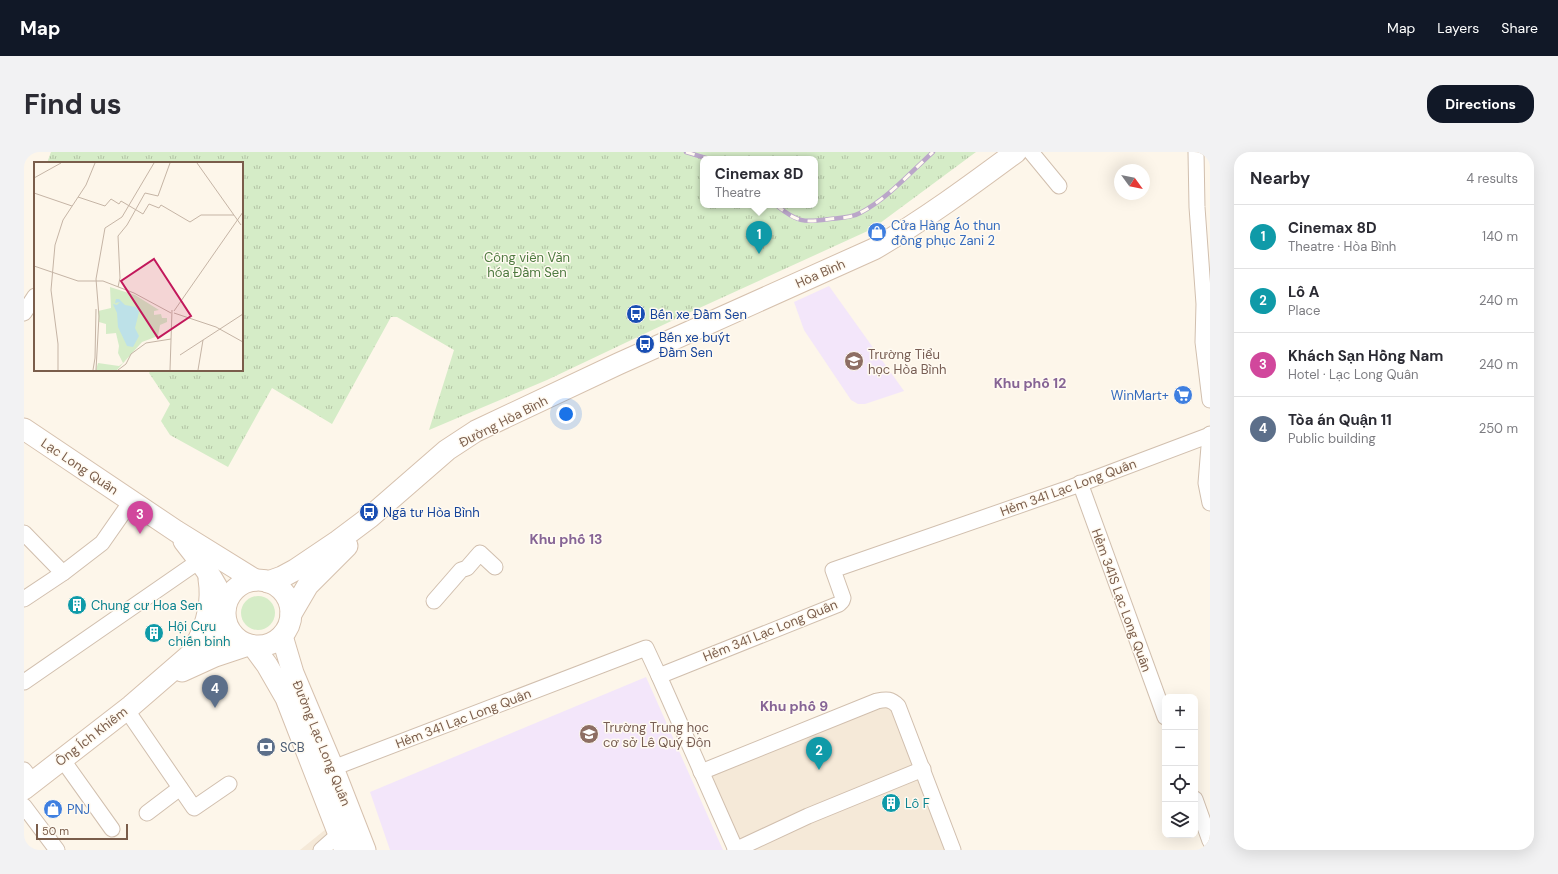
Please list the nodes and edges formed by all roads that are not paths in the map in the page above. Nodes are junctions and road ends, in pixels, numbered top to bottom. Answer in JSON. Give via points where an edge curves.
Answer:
{"nodes":[{"id":1,"x":1016,"y":152,"type":"edge"},
{"id":2,"x":1031,"y":152,"type":"edge"},
{"id":3,"x":1196,"y":152,"type":"edge"},
{"id":4,"x":1059,"y":186,"type":"dead end"},
{"id":5,"x":34,"y":298,"type":"edge"},
{"id":6,"x":1207,"y":303,"type":"edge"},
{"id":7,"x":24,"y":314,"type":"edge"},
{"id":8,"x":609,"y":369,"type":"joint"},
{"id":9,"x":1210,"y":400,"type":"edge"},
{"id":10,"x":25,"y":432,"type":"edge"},
{"id":11,"x":1210,"y":435,"type":"edge"},
{"id":12,"x":1080,"y":483,"type":"junction"},
{"id":13,"x":132,"y":500,"type":"junction"},
{"id":14,"x":1210,"y":503,"type":"edge"},
{"id":15,"x":370,"y":517,"type":"junction"},
{"id":16,"x":176,"y":531,"type":"junction"},
{"id":17,"x":24,"y":533,"type":"edge"},
{"id":18,"x":495,"y":567,"type":"dead end"},
{"id":19,"x":203,"y":568,"type":"junction"},
{"id":20,"x":64,"y":573,"type":"junction"},
{"id":21,"x":262,"y":581,"type":"junction"},
{"id":22,"x":24,"y":598,"type":"edge"},
{"id":23,"x":434,"y":601,"type":"dead end"},
{"id":24,"x":225,"y":614,"type":"junction"},
{"id":25,"x":291,"y":614,"type":"junction"},
{"id":26,"x":282,"y":636,"type":"junction"},
{"id":27,"x":251,"y":645,"type":"junction"},
{"id":28,"x":193,"y":651,"type":"junction"},
{"id":29,"x":659,"y":676,"type":"junction"},
{"id":30,"x":24,"y":682,"type":"edge"},
{"id":31,"x":158,"y":683,"type":"junction"},
{"id":32,"x":126,"y":709,"type":"junction"},
{"id":33,"x":1162,"y":709,"type":"edge"},
{"id":34,"x":62,"y":760,"type":"junction"},
{"id":35,"x":333,"y":768,"type":"junction"},
{"id":36,"x":923,"y":768,"type":"junction"},
{"id":37,"x":701,"y":772,"type":"junction"},
{"id":38,"x":27,"y":780,"type":"edge"},
{"id":39,"x":229,"y":784,"type":"dead end"},
{"id":40,"x":180,"y":788,"type":"junction"},
{"id":41,"x":1196,"y":802,"type":"edge"},
{"id":42,"x":24,"y":806,"type":"edge"},
{"id":43,"x":147,"y":813,"type":"dead end"},
{"id":44,"x":112,"y":829,"type":"dead end"},
{"id":45,"x":1210,"y":841,"type":"edge"},
{"id":46,"x":342,"y":842,"type":"edge"},
{"id":47,"x":57,"y":850,"type":"edge"},
{"id":48,"x":321,"y":850,"type":"edge"},
{"id":49,"x":365,"y":850,"type":"edge"},
{"id":50,"x":736,"y":850,"type":"edge"},
{"id":51,"x":953,"y":850,"type":"edge"}],
"edges":[{"from":1,"to":8,"type":"main road","name":"Hòa Bình","via":[[930,215],[874,249]]},
{"from":2,"to":4,"type":"street"},
{"from":3,"to":6,"type":"street","via":[[1197,207]]},
{"from":5,"to":7,"type":"street"},
{"from":6,"to":9,"type":"street","via":[[1203,342]]},
{"from":8,"to":15,"type":"main road","name":"Đường Hòa Bình","via":[[466,437],[416,476]]},
{"from":10,"to":13,"type":"main road","name":"Lạc Long Quân"},
{"from":11,"to":12,"type":"street","name":"Hẻm 341 Lạc Long Quân"},
{"from":11,"to":14,"type":"street","via":[[1206,483]]},
{"from":12,"to":29,"type":"street","name":"Hẻm 341 Lạc Long Quân","via":[[834,570],[843,598],[838,604]]},
{"from":12,"to":33,"type":"street","name":"Hẻm 341S Lạc Long Quân"},
{"from":13,"to":16,"type":"main road","name":"Lạc Long Quân"},
{"from":13,"to":20,"type":"street","via":[[102,542]]},
{"from":15,"to":21,"type":"main road","name":"Đường Hòa Bình","via":[[295,570],[282,577]]},
{"from":15,"to":25,"type":"main road","name":"Đường Hòa Bình","via":[[360,533],[308,586]]},
{"from":16,"to":19,"type":"main road"},
{"from":16,"to":21,"type":"main road"},
{"from":17,"to":20,"type":"street"},
{"from":18,"to":23,"type":"street","via":[[480,553]]},
{"from":19,"to":24,"type":"main road","via":[[223,598]]},
{"from":19,"to":28,"type":"main road","via":[[210,595],[209,611],[205,627]]},
{"from":19,"to":30,"type":"street"},
{"from":20,"to":22,"type":"street"},
{"from":21,"to":24,"type":"main road","via":[[248,582],[235,590],[230,596]]},
{"from":21,"to":25,"type":"main road","via":[[281,590],[287,597]]},
{"from":24,"to":27,"type":"main road","via":[[234,636]]},
{"from":24,"to":28,"type":"main road","via":[[205,642]]},
{"from":25,"to":26,"type":"main road"},
{"from":26,"to":27,"type":"main road","via":[[269,644]]},
{"from":26,"to":35,"type":"main road","name":"Đường Lạc Long Quân","via":[[298,685]]},
{"from":27,"to":31,"type":"main road","via":[[232,649]]},
{"from":27,"to":46,"type":"main road","name":"Đường Lạc Long Quân","via":[[267,665],[286,698]]},
{"from":28,"to":31,"type":"main road"},
{"from":29,"to":35,"type":"street","name":"Hẻm 341 Lạc Long Quân","via":[[646,648]]},
{"from":29,"to":37,"type":"street"},
{"from":31,"to":32,"type":"main road","name":"Ông Ích Khiêm"},
{"from":32,"to":34,"type":"main road","name":"Ông Ích Khiêm"},
{"from":32,"to":40,"type":"street"},
{"from":34,"to":38,"type":"main road","name":"Ông Ích Khiêm"},
{"from":34,"to":44,"type":"street"},
{"from":35,"to":49,"type":"main road","name":"Đường Lạc Long Quân"},
{"from":36,"to":37,"type":"street","via":[[898,706],[892,700],[886,699]]},
{"from":36,"to":50,"type":"street","via":[[808,816]]},
{"from":36,"to":51,"type":"street"},
{"from":37,"to":50,"type":"street"},
{"from":39,"to":40,"type":"street","via":[[194,808]]},
{"from":40,"to":43,"type":"street"},
{"from":41,"to":45,"type":"street"},
{"from":42,"to":47,"type":"street"},
{"from":46,"to":48,"type":"street"}]}
